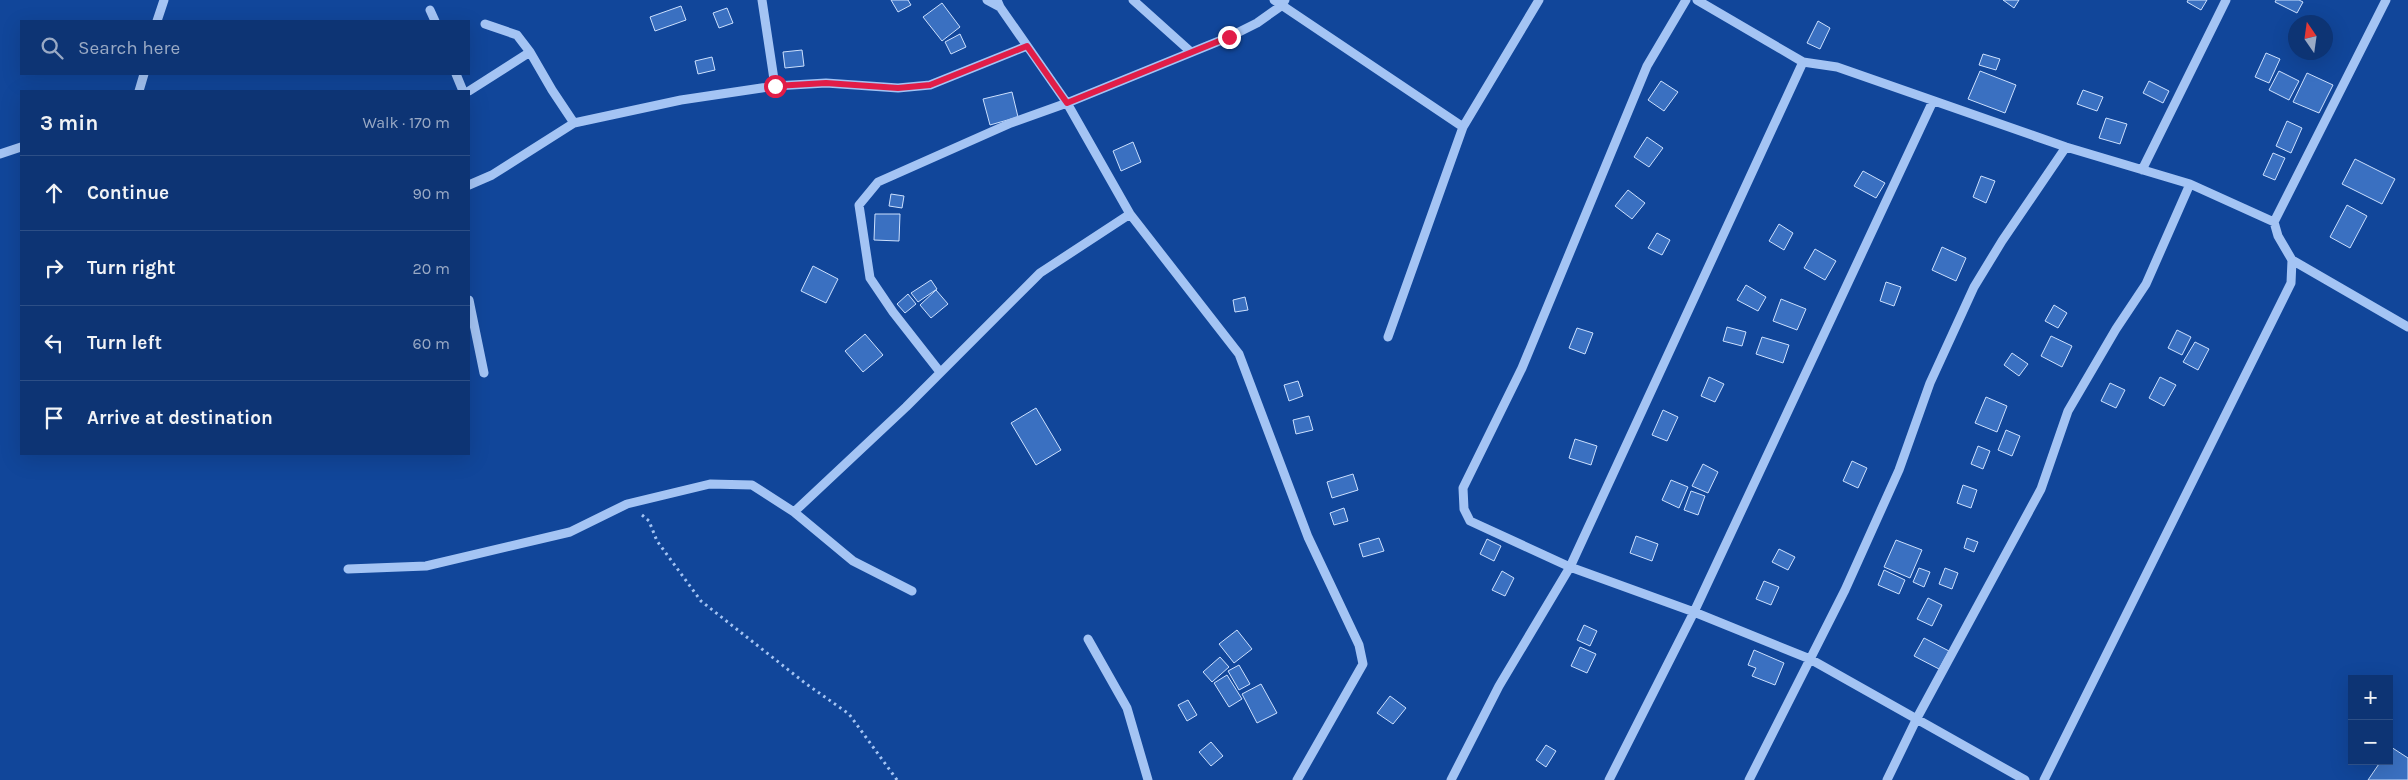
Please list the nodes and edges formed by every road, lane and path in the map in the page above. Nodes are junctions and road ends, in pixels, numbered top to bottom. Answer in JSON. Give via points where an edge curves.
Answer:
{"nodes":[{"id":1,"x":164,"y":0,"type":"edge"},
{"id":2,"x":762,"y":0,"type":"edge"},
{"id":3,"x":987,"y":0,"type":"edge"},
{"id":4,"x":1133,"y":0,"type":"edge"},
{"id":5,"x":1686,"y":0,"type":"edge"},
{"id":6,"x":1697,"y":0,"type":"edge"},
{"id":7,"x":2226,"y":0,"type":"edge"},
{"id":8,"x":2386,"y":0,"type":"edge"},
{"id":9,"x":1280,"y":2,"type":"edge"},
{"id":10,"x":1534,"y":2,"type":"edge"},
{"id":11,"x":999,"y":4,"type":"edge"},
{"id":12,"x":430,"y":10,"type":"dead end"},
{"id":13,"x":157,"y":20,"type":"edge"},
{"id":14,"x":435,"y":20,"type":"edge"},
{"id":15,"x":485,"y":24,"type":"dead end"},
{"id":16,"x":1027,"y":46,"type":"junction"},
{"id":17,"x":530,"y":52,"type":"junction"},
{"id":18,"x":1191,"y":52,"type":"junction"},
{"id":19,"x":1803,"y":62,"type":"junction"},
{"id":20,"x":144,"y":75,"type":"edge"},
{"id":21,"x":456,"y":75,"type":"edge"},
{"id":22,"x":775,"y":86,"type":"junction"},
{"id":23,"x":139,"y":90,"type":"edge"},
{"id":24,"x":462,"y":90,"type":"edge"},
{"id":25,"x":470,"y":90,"type":"edge"},
{"id":26,"x":1933,"y":101,"type":"junction"},
{"id":27,"x":1067,"y":103,"type":"junction"},
{"id":28,"x":574,"y":123,"type":"junction"},
{"id":29,"x":1463,"y":126,"type":"junction"},
{"id":30,"x":20,"y":147,"type":"edge"},
{"id":31,"x":2066,"y":147,"type":"junction"},
{"id":32,"x":0,"y":154,"type":"edge"},
{"id":33,"x":2142,"y":170,"type":"junction"},
{"id":34,"x":2190,"y":184,"type":"junction"},
{"id":35,"x":470,"y":185,"type":"edge"},
{"id":36,"x":1130,"y":214,"type":"junction"},
{"id":37,"x":2274,"y":222,"type":"junction"},
{"id":38,"x":2292,"y":260,"type":"junction"},
{"id":39,"x":470,"y":305,"type":"edge"},
{"id":40,"x":2408,"y":327,"type":"edge"},
{"id":41,"x":1388,"y":337,"type":"dead end"},
{"id":42,"x":940,"y":372,"type":"junction"},
{"id":43,"x":484,"y":373,"type":"dead end"},
{"id":44,"x":627,"y":504,"type":"junction"},
{"id":45,"x":794,"y":512,"type":"junction"},
{"id":46,"x":1570,"y":567,"type":"junction"},
{"id":47,"x":348,"y":569,"type":"dead end"},
{"id":48,"x":912,"y":591,"type":"dead end"},
{"id":49,"x":1694,"y":612,"type":"junction"},
{"id":50,"x":1088,"y":639,"type":"dead end"},
{"id":51,"x":1810,"y":659,"type":"junction"},
{"id":52,"x":1917,"y":718,"type":"junction"},
{"id":53,"x":897,"y":780,"type":"edge"},
{"id":54,"x":1148,"y":780,"type":"edge"},
{"id":55,"x":1297,"y":780,"type":"edge"},
{"id":56,"x":1451,"y":780,"type":"edge"},
{"id":57,"x":1609,"y":780,"type":"edge"},
{"id":58,"x":1749,"y":780,"type":"edge"},
{"id":59,"x":1887,"y":780,"type":"edge"},
{"id":60,"x":2025,"y":780,"type":"edge"},
{"id":61,"x":2044,"y":780,"type":"edge"}],
"edges":[{"from":1,"to":13,"type":"street"},
{"from":2,"to":22,"type":"street"},
{"from":3,"to":11,"type":"street"},
{"from":4,"to":18,"type":"street"},
{"from":5,"to":46,"type":"street","via":[[1647,66],[1522,368],[1463,488],[1464,509],[1470,521]]},
{"from":6,"to":19,"type":"street"},
{"from":7,"to":33,"type":"street"},
{"from":8,"to":37,"type":"street"},
{"from":9,"to":18,"type":"street","via":[[1257,23]]},
{"from":9,"to":29,"type":"street"},
{"from":10,"to":29,"type":"street"},
{"from":11,"to":16,"type":"street"},
{"from":12,"to":14,"type":"street"},
{"from":15,"to":17,"type":"street","via":[[517,35]]},
{"from":16,"to":22,"type":"street","via":[[930,85],[898,88],[826,83]]},
{"from":16,"to":27,"type":"street"},
{"from":17,"to":25,"type":"street"},
{"from":17,"to":28,"type":"street"},
{"from":18,"to":27,"type":"street"},
{"from":19,"to":26,"type":"street","via":[[1837,67]]},
{"from":19,"to":46,"type":"street"},
{"from":20,"to":23,"type":"street"},
{"from":21,"to":24,"type":"street"},
{"from":22,"to":28,"type":"street","via":[[681,100]]},
{"from":26,"to":31,"type":"street"},
{"from":26,"to":49,"type":"street"},
{"from":27,"to":36,"type":"street"},
{"from":27,"to":42,"type":"street","via":[[1012,122],[878,182],[859,205],[870,278],[892,312]]},
{"from":28,"to":35,"type":"street","via":[[492,176]]},
{"from":29,"to":41,"type":"street"},
{"from":30,"to":32,"type":"street"},
{"from":31,"to":33,"type":"street"},
{"from":31,"to":51,"type":"street","via":[[1974,287],[1930,383],[1899,470]]},
{"from":33,"to":34,"type":"street"},
{"from":34,"to":37,"type":"street"},
{"from":34,"to":52,"type":"street","via":[[2146,284],[2068,411],[2041,489]]},
{"from":36,"to":42,"type":"street","via":[[1040,273]]},
{"from":36,"to":55,"type":"street","via":[[1238,354],[1308,537],[1358,644],[1363,664]]},
{"from":37,"to":38,"type":"street"},
{"from":38,"to":40,"type":"street"},
{"from":38,"to":61,"type":"street","via":[[2290,283]]},
{"from":39,"to":43,"type":"street"},
{"from":42,"to":45,"type":"street"},
{"from":44,"to":45,"type":"street","via":[[710,484],[736,485],[752,486]]},
{"from":44,"to":47,"type":"street","via":[[570,532],[426,566]]},
{"from":44,"to":53,"type":"path","via":[[649,521],[657,541],[701,600],[805,684],[849,714]]},
{"from":45,"to":48,"type":"street","via":[[853,562]]},
{"from":46,"to":49,"type":"street"},
{"from":46,"to":56,"type":"street","via":[[1499,686]]},
{"from":49,"to":51,"type":"street"},
{"from":49,"to":57,"type":"street"},
{"from":50,"to":54,"type":"street","via":[[1127,708]]},
{"from":51,"to":52,"type":"street"},
{"from":51,"to":58,"type":"street"},
{"from":52,"to":59,"type":"street"},
{"from":52,"to":60,"type":"street"}]}
